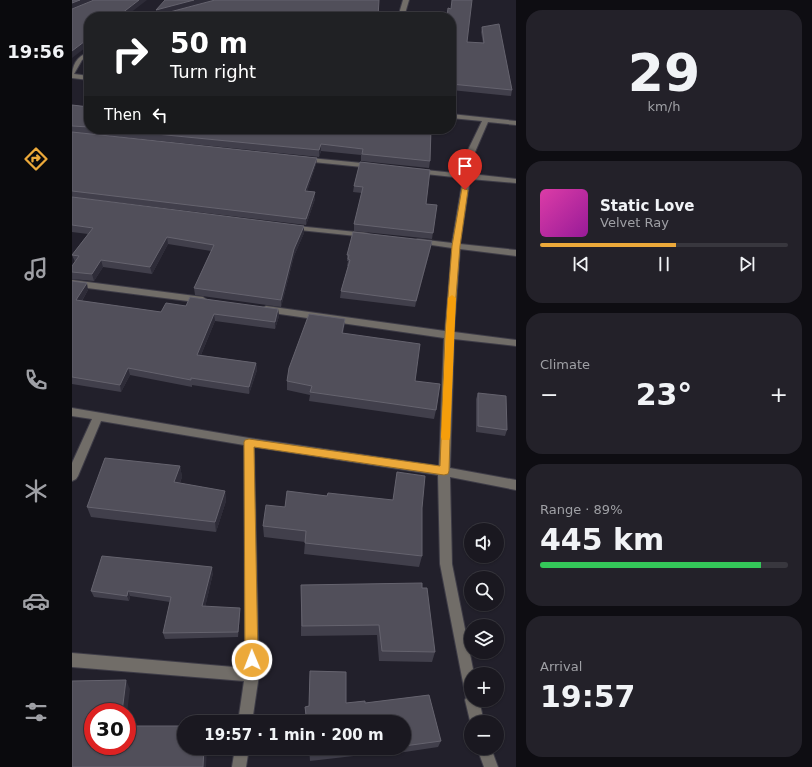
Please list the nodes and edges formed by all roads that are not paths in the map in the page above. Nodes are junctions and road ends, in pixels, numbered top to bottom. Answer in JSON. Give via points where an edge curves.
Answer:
{"nodes":[{"id":1,"x":406,"y":0,"type":"edge"},
{"id":2,"x":402,"y":12,"type":"edge"},
{"id":3,"x":84,"y":57,"type":"edge"},
{"id":4,"x":72,"y":73,"type":"edge"},
{"id":5,"x":72,"y":76,"type":"edge"},
{"id":6,"x":84,"y":77,"type":"edge"},
{"id":7,"x":456,"y":117,"type":"edge"},
{"id":8,"x":486,"y":120,"type":"junction"},
{"id":9,"x":516,"y":123,"type":"edge"},
{"id":10,"x":296,"y":158,"type":"edge"},
{"id":11,"x":382,"y":167,"type":"edge"},
{"id":12,"x":405,"y":170,"type":"edge"},
{"id":13,"x":467,"y":176,"type":"junction"},
{"id":14,"x":516,"y":181,"type":"edge"},
{"id":15,"x":284,"y":226,"type":"edge"},
{"id":16,"x":378,"y":237,"type":"edge"},
{"id":17,"x":409,"y":240,"type":"edge"},
{"id":18,"x":456,"y":246,"type":"junction"},
{"id":19,"x":516,"y":253,"type":"edge"},
{"id":20,"x":72,"y":283,"type":"edge"},
{"id":21,"x":209,"y":301,"type":"edge"},
{"id":22,"x":255,"y":307,"type":"edge"},
{"id":23,"x":449,"y":335,"type":"junction"},
{"id":24,"x":516,"y":343,"type":"edge"},
{"id":25,"x":72,"y":412,"type":"edge"},
{"id":26,"x":98,"y":417,"type":"junction"},
{"id":27,"x":249,"y":442,"type":"junction"},
{"id":28,"x":444,"y":471,"type":"junction"},
{"id":29,"x":72,"y":476,"type":"edge"},
{"id":30,"x":516,"y":485,"type":"edge"},
{"id":31,"x":72,"y":660,"type":"edge"},
{"id":32,"x":466,"y":667,"type":"edge"},
{"id":33,"x":252,"y":675,"type":"junction"},
{"id":34,"x":246,"y":715,"type":"edge"},
{"id":35,"x":241,"y":755,"type":"edge"},
{"id":36,"x":487,"y":755,"type":"edge"},
{"id":37,"x":239,"y":767,"type":"edge"},
{"id":38,"x":491,"y":767,"type":"edge"}],
"edges":[{"from":1,"to":2,"type":"street"},
{"from":3,"to":4,"type":"street"},
{"from":5,"to":6,"type":"street"},
{"from":7,"to":8,"type":"street"},
{"from":8,"to":9,"type":"street"},
{"from":8,"to":13,"type":"street","via":[[471,152]]},
{"from":10,"to":11,"type":"street"},
{"from":12,"to":13,"type":"street"},
{"from":13,"to":14,"type":"street"},
{"from":13,"to":18,"type":"street"},
{"from":15,"to":16,"type":"street"},
{"from":17,"to":18,"type":"street"},
{"from":18,"to":19,"type":"street"},
{"from":18,"to":23,"type":"street"},
{"from":20,"to":21,"type":"street"},
{"from":22,"to":23,"type":"street"},
{"from":23,"to":24,"type":"street"},
{"from":23,"to":28,"type":"street"},
{"from":25,"to":26,"type":"street"},
{"from":26,"to":27,"type":"street"},
{"from":26,"to":29,"type":"street"},
{"from":27,"to":28,"type":"street"},
{"from":27,"to":33,"type":"street"},
{"from":28,"to":30,"type":"street"},
{"from":28,"to":32,"type":"street","via":[[446,564]]},
{"from":31,"to":33,"type":"street"},
{"from":33,"to":34,"type":"street"},
{"from":35,"to":37,"type":"street"},
{"from":36,"to":38,"type":"street"}]}
